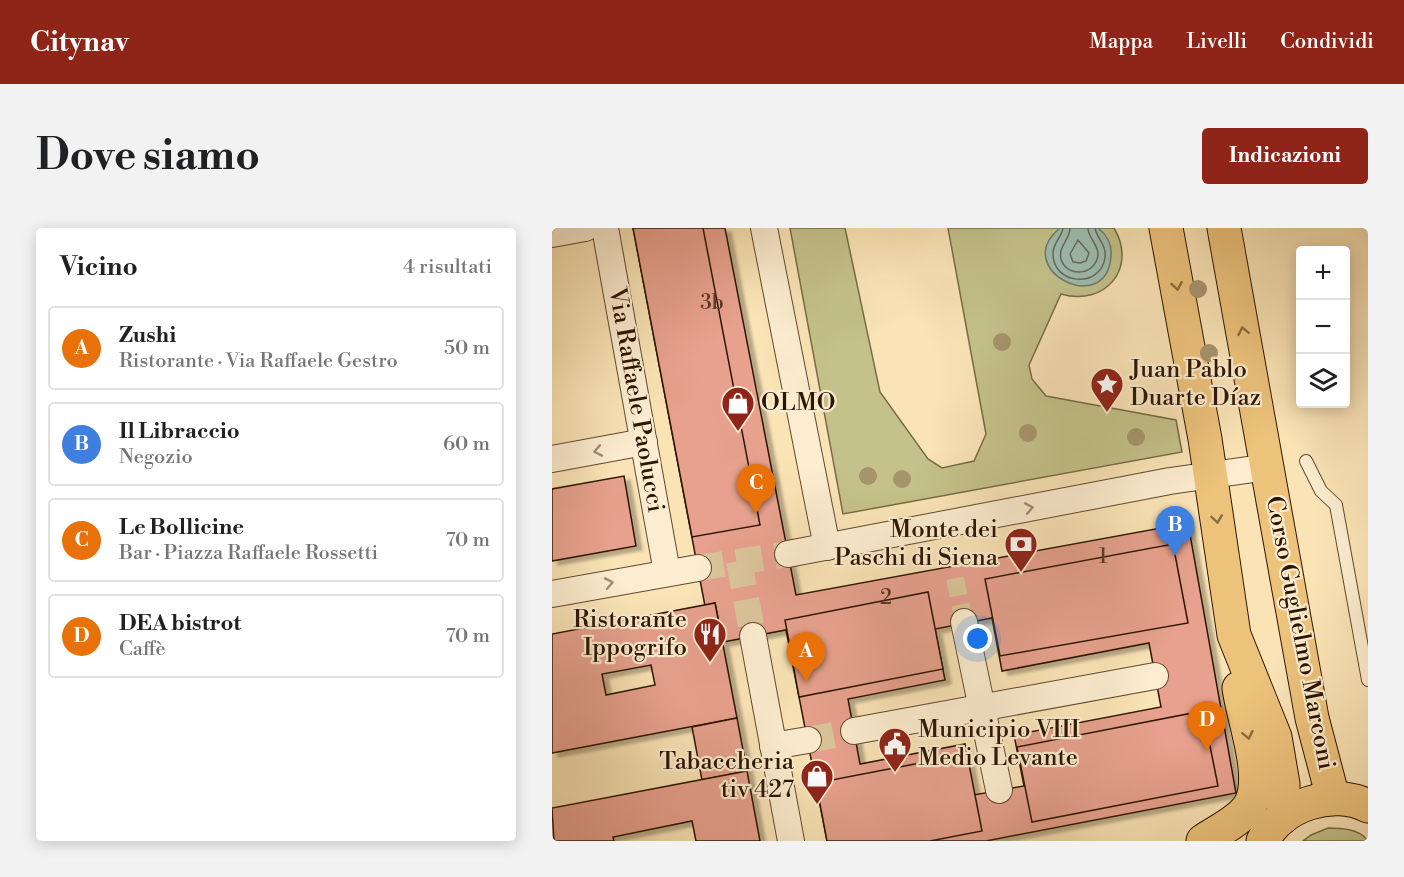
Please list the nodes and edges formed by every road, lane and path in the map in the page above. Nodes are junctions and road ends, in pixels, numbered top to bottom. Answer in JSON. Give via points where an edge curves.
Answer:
{"nodes":[{"id":1,"x":585,"y":228,"type":"edge"},
{"id":2,"x":605,"y":228,"type":"edge"},
{"id":3,"x":764,"y":228,"type":"edge"},
{"id":4,"x":1166,"y":228,"type":"edge"},
{"id":5,"x":1224,"y":228,"type":"edge"},
{"id":6,"x":552,"y":234,"type":"edge"},
{"id":7,"x":644,"y":442,"type":"junction"},
{"id":8,"x":552,"y":459,"type":"edge"},
{"id":9,"x":1306,"y":461,"type":"dead end"},
{"id":10,"x":1268,"y":467,"type":"junction"},
{"id":11,"x":1210,"y":476,"type":"junction"},
{"id":12,"x":827,"y":547,"type":"junction"},
{"id":13,"x":788,"y":554,"type":"tunnel mouth"},
{"id":14,"x":698,"y":568,"type":"tunnel mouth"},
{"id":15,"x":667,"y":572,"type":"junction"},
{"id":16,"x":552,"y":594,"type":"edge"},
{"id":17,"x":964,"y":622,"type":"tunnel mouth"},
{"id":18,"x":1234,"y":635,"type":"junction"},
{"id":19,"x":753,"y":636,"type":"tunnel mouth"},
{"id":20,"x":1155,"y":676,"type":"dead end"},
{"id":21,"x":1368,"y":680,"type":"edge"},
{"id":22,"x":982,"y":708,"type":"junction"},
{"id":23,"x":854,"y":731,"type":"tunnel mouth"},
{"id":24,"x":808,"y":740,"type":"tunnel mouth"},
{"id":25,"x":774,"y":746,"type":"junction"},
{"id":26,"x":999,"y":790,"type":"dead end"},
{"id":27,"x":1333,"y":798,"type":"junction"},
{"id":28,"x":1368,"y":806,"type":"edge"},
{"id":29,"x":1266,"y":834,"type":"edge"},
{"id":30,"x":791,"y":841,"type":"edge"},
{"id":31,"x":1203,"y":841,"type":"edge"}],
"edges":[{"from":1,"to":6,"type":"street"},
{"from":2,"to":7,"type":"street","name":"Via Raffaele Paolucci"},
{"from":3,"to":12,"type":"street"},
{"from":4,"to":11,"type":"main road","name":"Corso Guglielmo Marconi","one_way":true},
{"from":10,"to":5,"type":"main road","name":"Corso Guglielmo Marconi","one_way":true},
{"from":7,"to":8,"type":"street","one_way":true},
{"from":7,"to":15,"type":"street","name":"Via Raffaele Paolucci"},
{"from":9,"to":21,"type":"lane","via":[[1321,491],[1336,505]]},
{"from":10,"to":11,"type":"street","name":"Corso Guglielmo Marconi"},
{"from":10,"to":27,"type":"main road","name":"Corso Guglielmo Marconi","via":[[1312,718]]},
{"from":12,"to":11,"type":"street","one_way":true},
{"from":11,"to":18,"type":"main road","name":"Corso Guglielmo Marconi","one_way":true},
{"from":12,"to":13,"type":"street"},
{"from":14,"to":15,"type":"street"},
{"from":16,"to":15,"type":"street","one_way":true},
{"from":17,"to":22,"type":"street"},
{"from":18,"to":29,"type":"main road","name":"Corso Guglielmo Marconi","via":[[1275,737],[1283,784]]},
{"from":18,"to":31,"type":"main road","one_way":true,"via":[[1255,784],[1251,804]]},
{"from":19,"to":25,"type":"street"},
{"from":20,"to":22,"type":"street"},
{"from":22,"to":23,"type":"street"},
{"from":22,"to":26,"type":"street"},
{"from":24,"to":25,"type":"street"},
{"from":25,"to":30,"type":"street"},
{"from":27,"to":28,"type":"main road"},
{"from":27,"to":29,"type":"main road","via":[[1306,803]]}]}
